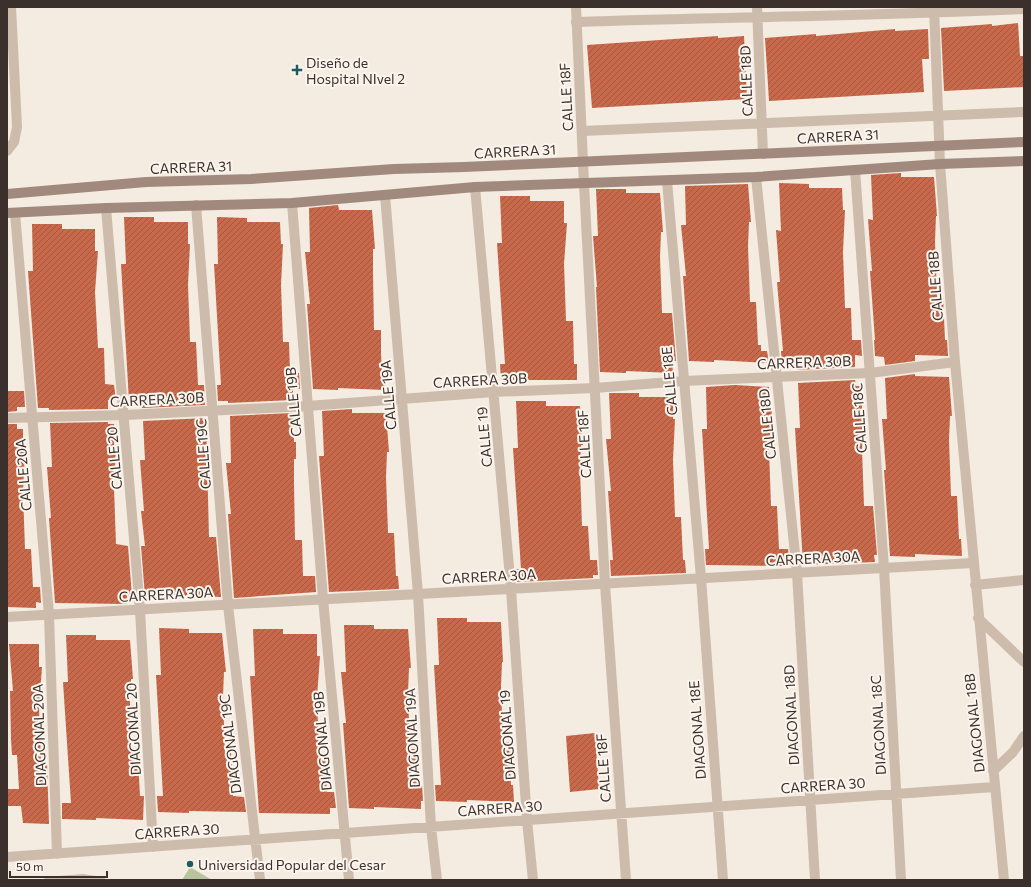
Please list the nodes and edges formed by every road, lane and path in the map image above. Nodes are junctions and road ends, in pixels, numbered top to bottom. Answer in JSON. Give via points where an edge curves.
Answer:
{"nodes":[{"id":1,"x":11,"y":7,"type":"edge"},
{"id":2,"x":576,"y":7,"type":"edge"},
{"id":3,"x":1024,"y":9,"type":"edge"},
{"id":4,"x":934,"y":10,"type":"edge"},
{"id":5,"x":757,"y":12,"type":"edge"},
{"id":6,"x":576,"y":22,"type":"junction"},
{"id":7,"x":1024,"y":112,"type":"edge"},
{"id":8,"x":939,"y":117,"type":"junction"},
{"id":9,"x":762,"y":123,"type":"junction"},
{"id":10,"x":582,"y":131,"type":"junction"},
{"id":11,"x":1024,"y":142,"type":"edge"},
{"id":12,"x":940,"y":146,"type":"junction"},
{"id":13,"x":7,"y":150,"type":"edge"},
{"id":14,"x":763,"y":154,"type":"junction"},
{"id":15,"x":1024,"y":161,"type":"edge"},
{"id":16,"x":584,"y":162,"type":"junction"},
{"id":17,"x":940,"y":164,"type":"junction"},
{"id":18,"x":855,"y":170,"type":"junction"},
{"id":19,"x":756,"y":177,"type":"junction"},
{"id":20,"x":667,"y":181,"type":"junction"},
{"id":21,"x":584,"y":184,"type":"junction"},
{"id":22,"x":474,"y":187,"type":"junction"},
{"id":23,"x":7,"y":194,"type":"edge"},
{"id":24,"x":385,"y":195,"type":"junction"},
{"id":25,"x":292,"y":203,"type":"junction"},
{"id":26,"x":196,"y":205,"type":"junction"},
{"id":27,"x":106,"y":208,"type":"junction"},
{"id":28,"x":11,"y":213,"type":"edge"},
{"id":29,"x":955,"y":362,"type":"junction"},
{"id":30,"x":870,"y":373,"type":"junction"},
{"id":31,"x":776,"y":376,"type":"junction"},
{"id":32,"x":683,"y":381,"type":"junction"},
{"id":33,"x":595,"y":388,"type":"junction"},
{"id":34,"x":494,"y":392,"type":"junction"},
{"id":35,"x":402,"y":399,"type":"junction"},
{"id":36,"x":308,"y":406,"type":"junction"},
{"id":37,"x":213,"y":410,"type":"junction"},
{"id":38,"x":124,"y":415,"type":"junction"},
{"id":39,"x":32,"y":417,"type":"junction"},
{"id":40,"x":7,"y":418,"type":"edge"},
{"id":41,"x":973,"y":563,"type":"junction"},
{"id":42,"x":884,"y":568,"type":"junction"},
{"id":43,"x":797,"y":573,"type":"junction"},
{"id":44,"x":701,"y":578,"type":"junction"},
{"id":45,"x":1024,"y":580,"type":"edge"},
{"id":46,"x":605,"y":584,"type":"junction"},
{"id":47,"x":975,"y":585,"type":"junction"},
{"id":48,"x":511,"y":589,"type":"junction"},
{"id":49,"x":418,"y":594,"type":"junction"},
{"id":50,"x":323,"y":599,"type":"junction"},
{"id":51,"x":228,"y":605,"type":"junction"},
{"id":52,"x":140,"y":610,"type":"junction"},
{"id":53,"x":49,"y":615,"type":"junction"},
{"id":54,"x":7,"y":617,"type":"edge"},
{"id":55,"x":978,"y":618,"type":"junction"},
{"id":56,"x":1024,"y":662,"type":"edge"},
{"id":57,"x":1024,"y":736,"type":"edge"},
{"id":58,"x":993,"y":771,"type":"junction"},
{"id":59,"x":994,"y":787,"type":"junction"},
{"id":60,"x":896,"y":794,"type":"junction"},
{"id":61,"x":809,"y":800,"type":"junction"},
{"id":62,"x":717,"y":807,"type":"junction"},
{"id":63,"x":620,"y":814,"type":"junction"},
{"id":64,"x":527,"y":820,"type":"junction"},
{"id":65,"x":431,"y":827,"type":"junction"},
{"id":66,"x":345,"y":833,"type":"junction"},
{"id":67,"x":255,"y":840,"type":"junction"},
{"id":68,"x":153,"y":847,"type":"junction"},
{"id":69,"x":57,"y":854,"type":"junction"},
{"id":70,"x":7,"y":857,"type":"edge"},
{"id":71,"x":46,"y":880,"type":"edge"},
{"id":72,"x":102,"y":880,"type":"edge"},
{"id":73,"x":260,"y":880,"type":"edge"},
{"id":74,"x":349,"y":880,"type":"edge"},
{"id":75,"x":437,"y":880,"type":"edge"},
{"id":76,"x":533,"y":880,"type":"edge"},
{"id":77,"x":626,"y":880,"type":"edge"},
{"id":78,"x":723,"y":880,"type":"edge"},
{"id":79,"x":814,"y":880,"type":"edge"},
{"id":80,"x":900,"y":880,"type":"edge"},
{"id":81,"x":1004,"y":880,"type":"edge"}],
"edges":[{"from":1,"to":13,"type":"street","via":[[17,127],[14,142]]},
{"from":2,"to":6,"type":"street","name":"CALLE 18F"},
{"from":3,"to":4,"type":"street"},
{"from":4,"to":5,"type":"street"},
{"from":4,"to":8,"type":"street","name":"CALLE 18B"},
{"from":5,"to":6,"type":"street"},
{"from":5,"to":9,"type":"street","name":"CALLE 18D"},
{"from":6,"to":10,"type":"street","name":"CALLE 18F"},
{"from":7,"to":8,"type":"street"},
{"from":8,"to":9,"type":"street"},
{"from":8,"to":12,"type":"street","name":"CALLE 18B"},
{"from":9,"to":10,"type":"street"},
{"from":9,"to":14,"type":"street","name":"CALLE 18D"},
{"from":10,"to":16,"type":"street","name":"CALLE 18F"},
{"from":11,"to":12,"type":"main road","name":"CARRERA 31"},
{"from":12,"to":14,"type":"main road","name":"CARRERA 31"},
{"from":12,"to":17,"type":"street","name":"CALLE 18B"},
{"from":14,"to":16,"type":"main road","name":"CARRERA 31"},
{"from":15,"to":17,"type":"main road"},
{"from":16,"to":21,"type":"street","name":"CALLE 18F"},
{"from":16,"to":23,"type":"main road","name":"CARRERA 31","via":[[146,182]]},
{"from":17,"to":18,"type":"main road"},
{"from":17,"to":29,"type":"street","name":"CALLE 18B"},
{"from":18,"to":19,"type":"main road"},
{"from":18,"to":30,"type":"street","name":"CALLE 18C"},
{"from":19,"to":20,"type":"main road"},
{"from":19,"to":31,"type":"street","name":"CALLE 18D"},
{"from":20,"to":21,"type":"main road"},
{"from":20,"to":32,"type":"street","name":"CALLE 18E"},
{"from":21,"to":22,"type":"main road"},
{"from":21,"to":33,"type":"street","name":"CALLE 18F"},
{"from":22,"to":24,"type":"main road"},
{"from":22,"to":34,"type":"street","name":"CALLE 19"},
{"from":24,"to":25,"type":"main road"},
{"from":24,"to":35,"type":"street","name":"CALLE 19A"},
{"from":25,"to":26,"type":"main road"},
{"from":25,"to":36,"type":"street","name":"CALLE 19B"},
{"from":26,"to":27,"type":"main road"},
{"from":26,"to":37,"type":"street","name":"CALLE 19C"},
{"from":27,"to":28,"type":"main road"},
{"from":27,"to":38,"type":"street","name":"CALLE 20"},
{"from":28,"to":39,"type":"street","name":"CALLE 20A"},
{"from":29,"to":30,"type":"street","name":"CARRERA 30B"},
{"from":29,"to":41,"type":"street","name":"CALLE 18B"},
{"from":30,"to":31,"type":"street","name":"CARRERA 30B"},
{"from":30,"to":42,"type":"street","name":"CALLE 18C"},
{"from":31,"to":32,"type":"street","name":"CARRERA 30B"},
{"from":31,"to":43,"type":"street","name":"CALLE 18D"},
{"from":32,"to":33,"type":"street","name":"CARRERA 30B"},
{"from":32,"to":44,"type":"street","name":"CALLE 18E"},
{"from":33,"to":34,"type":"street","name":"CARRERA 30B"},
{"from":33,"to":46,"type":"street","name":"CALLE 18F"},
{"from":34,"to":35,"type":"street","name":"CARRERA 30B"},
{"from":34,"to":48,"type":"street","name":"CALLE 19"},
{"from":35,"to":36,"type":"street","name":"CARRERA 30B"},
{"from":35,"to":49,"type":"street","name":"CALLE 19A"},
{"from":36,"to":37,"type":"street","name":"CARRERA 30B"},
{"from":36,"to":50,"type":"street","name":"CALLE 19B"},
{"from":37,"to":38,"type":"street","name":"CARRERA 30B"},
{"from":37,"to":51,"type":"street","name":"CALLE 19C"},
{"from":38,"to":39,"type":"street","name":"CARRERA 30B"},
{"from":38,"to":52,"type":"street","name":"CALLE 20"},
{"from":39,"to":40,"type":"street","name":"CARRERA 30B"},
{"from":39,"to":53,"type":"street","name":"CALLE 20A"},
{"from":41,"to":42,"type":"street","name":"CARRERA 30A"},
{"from":41,"to":47,"type":"street","name":"DIAGONAL 18B"},
{"from":42,"to":43,"type":"street","name":"CARRERA 30A"},
{"from":42,"to":60,"type":"street","name":"DIAGONAL 18C"},
{"from":43,"to":44,"type":"street","name":"CARRERA 30A"},
{"from":43,"to":61,"type":"street","name":"DIAGONAL 18D"},
{"from":44,"to":46,"type":"street","name":"CARRERA 30A"},
{"from":44,"to":62,"type":"street","name":"DIAGONAL 18E"},
{"from":45,"to":47,"type":"street"},
{"from":46,"to":48,"type":"street","name":"CARRERA 30A"},
{"from":46,"to":63,"type":"street","name":"CALLE 18F"},
{"from":47,"to":55,"type":"street","name":"DIAGONAL 18B"},
{"from":48,"to":49,"type":"street","name":"CARRERA 30A"},
{"from":48,"to":64,"type":"street","name":"DIAGONAL 19"},
{"from":49,"to":50,"type":"street","name":"CARRERA 30A"},
{"from":49,"to":65,"type":"street","name":"DIAGONAL 19A"},
{"from":50,"to":51,"type":"street","name":"CARRERA 30A"},
{"from":50,"to":66,"type":"street","name":"DIAGONAL 19B"},
{"from":51,"to":52,"type":"street","name":"CARRERA 30A"},
{"from":51,"to":67,"type":"street","name":"DIAGONAL 19C"},
{"from":52,"to":53,"type":"street","name":"CARRERA 30A"},
{"from":52,"to":68,"type":"street","name":"DIAGONAL 20"},
{"from":53,"to":54,"type":"street","name":"CARRERA 30A"},
{"from":53,"to":69,"type":"street","name":"DIAGONAL 20A"},
{"from":55,"to":56,"type":"street"},
{"from":55,"to":58,"type":"street","name":"DIAGONAL 18B"},
{"from":57,"to":58,"type":"street","via":[[1013,752]]},
{"from":58,"to":59,"type":"street","name":"DIAGONAL 18B"},
{"from":59,"to":60,"type":"street","name":"CARRERA 30"},
{"from":59,"to":81,"type":"street","name":"DIAGONAL 18B"},
{"from":60,"to":61,"type":"street","name":"CARRERA 30"},
{"from":60,"to":80,"type":"street","name":"DIAGONAL 18C"},
{"from":61,"to":62,"type":"street","name":"CARRERA 30"},
{"from":61,"to":79,"type":"street","name":"DIAGONAL 18D"},
{"from":62,"to":63,"type":"street","name":"CARRERA 30"},
{"from":62,"to":78,"type":"street","name":"DIAGONAL 18E"},
{"from":63,"to":64,"type":"street","name":"CARRERA 30"},
{"from":63,"to":77,"type":"street","name":"CALLE 18F"},
{"from":64,"to":65,"type":"street","name":"CARRERA 30"},
{"from":64,"to":76,"type":"street","name":"DIAGONAL 19"},
{"from":65,"to":66,"type":"street","name":"CARRERA 30"},
{"from":65,"to":75,"type":"street","name":"DIAGONAL 19A"},
{"from":66,"to":67,"type":"street","name":"CARRERA 30"},
{"from":66,"to":74,"type":"street","name":"DIAGONAL 19B"},
{"from":67,"to":68,"type":"street","name":"CARRERA 30"},
{"from":67,"to":73,"type":"street","name":"DIAGONAL 19C"},
{"from":68,"to":69,"type":"street","name":"CARRERA 30"},
{"from":69,"to":70,"type":"street","name":"CARRERA 30"},
{"from":71,"to":72,"type":"lane","via":[[90,877]]}]}
